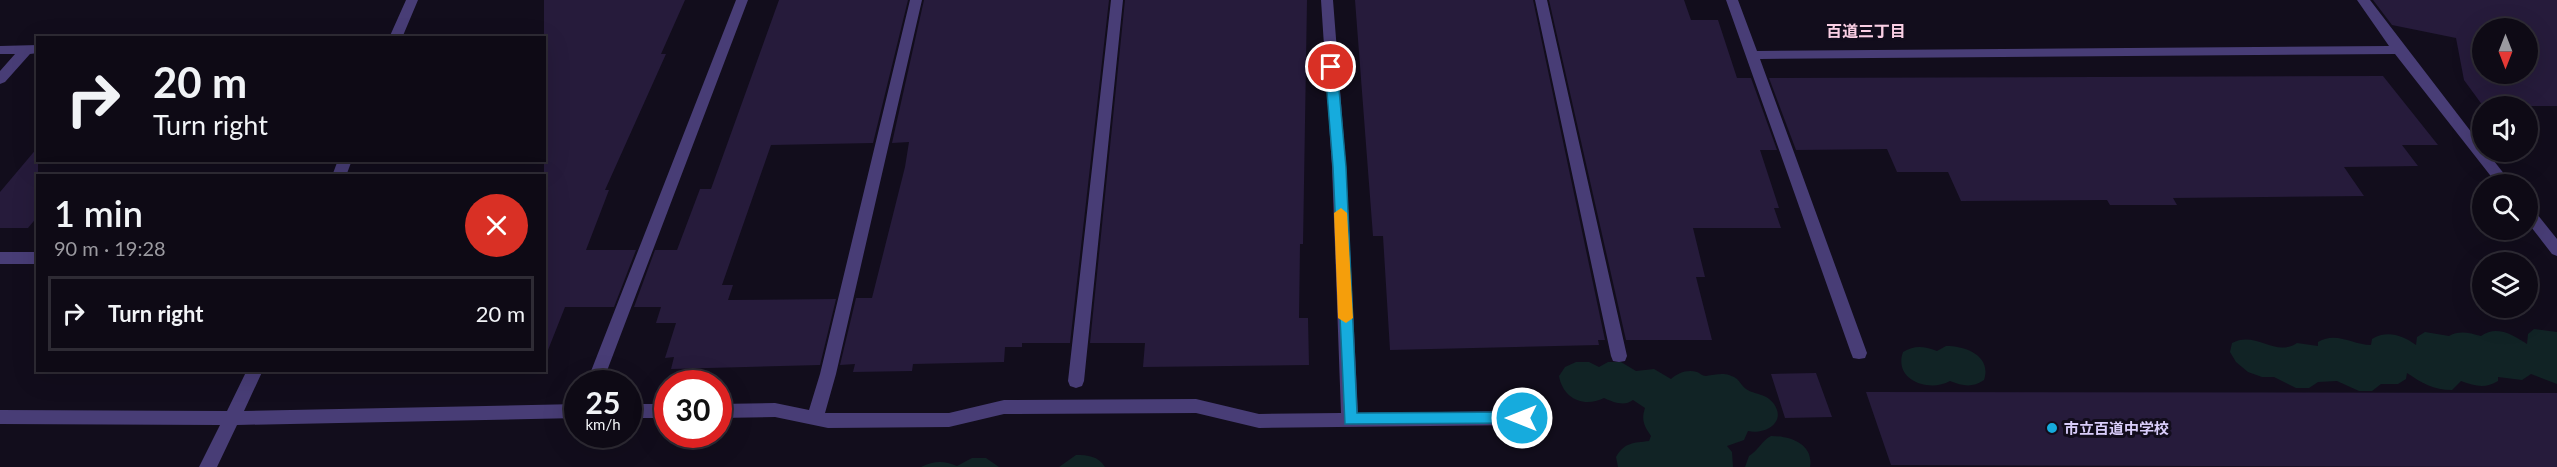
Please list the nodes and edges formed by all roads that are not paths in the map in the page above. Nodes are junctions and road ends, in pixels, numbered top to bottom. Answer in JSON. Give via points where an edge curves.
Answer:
{"nodes":[{"id":1,"x":412,"y":0,"type":"edge"},
{"id":2,"x":742,"y":0,"type":"edge"},
{"id":3,"x":916,"y":0,"type":"edge"},
{"id":4,"x":1117,"y":0,"type":"edge"},
{"id":5,"x":1327,"y":0,"type":"edge"},
{"id":6,"x":1540,"y":0,"type":"edge"},
{"id":7,"x":1732,"y":0,"type":"edge"},
{"id":8,"x":2363,"y":0,"type":"edge"},
{"id":9,"x":396,"y":36,"type":"edge"},
{"id":10,"x":0,"y":50,"type":"edge"},
{"id":11,"x":32,"y":50,"type":"edge"},
{"id":12,"x":2398,"y":50,"type":"junction"},
{"id":13,"x":1753,"y":55,"type":"junction"},
{"id":14,"x":0,"y":80,"type":"edge"},
{"id":15,"x":2497,"y":174,"type":"edge"},
{"id":16,"x":2538,"y":226,"type":"edge"},
{"id":17,"x":2557,"y":250,"type":"edge"},
{"id":18,"x":0,"y":258,"type":"edge"},
{"id":19,"x":36,"y":258,"type":"edge"},
{"id":20,"x":1859,"y":353,"type":"dead end"},
{"id":21,"x":1618,"y":356,"type":"dead end"},
{"id":22,"x":599,"y":370,"type":"edge"},
{"id":23,"x":254,"y":372,"type":"edge"},
{"id":24,"x":1076,"y":381,"type":"dead end"},
{"id":25,"x":564,"y":411,"type":"edge"},
{"id":26,"x":732,"y":411,"type":"edge"},
{"id":27,"x":234,"y":416,"type":"junction"},
{"id":28,"x":0,"y":417,"type":"edge"},
{"id":29,"x":815,"y":418,"type":"junction"},
{"id":30,"x":1522,"y":418,"type":"dead end"},
{"id":31,"x":1350,"y":419,"type":"junction"},
{"id":32,"x":208,"y":467,"type":"edge"}],
"edges":[{"from":1,"to":9,"type":"street"},
{"from":2,"to":22,"type":"street"},
{"from":3,"to":29,"type":"street"},
{"from":4,"to":24,"type":"street"},
{"from":5,"to":31,"type":"street"},
{"from":6,"to":21,"type":"street"},
{"from":7,"to":13,"type":"street"},
{"from":8,"to":12,"type":"street"},
{"from":10,"to":11,"type":"street"},
{"from":11,"to":14,"type":"street"},
{"from":12,"to":13,"type":"street"},
{"from":12,"to":15,"type":"street"},
{"from":13,"to":20,"type":"street"},
{"from":16,"to":17,"type":"street"},
{"from":18,"to":19,"type":"street"},
{"from":23,"to":27,"type":"street"},
{"from":25,"to":27,"type":"street"},
{"from":26,"to":29,"type":"street","via":[[775,410]]},
{"from":27,"to":28,"type":"street"},
{"from":27,"to":32,"type":"street"},
{"from":29,"to":31,"type":"street","via":[[949,420],[1004,407],[1196,406],[1259,421]]},
{"from":30,"to":31,"type":"street"}]}
